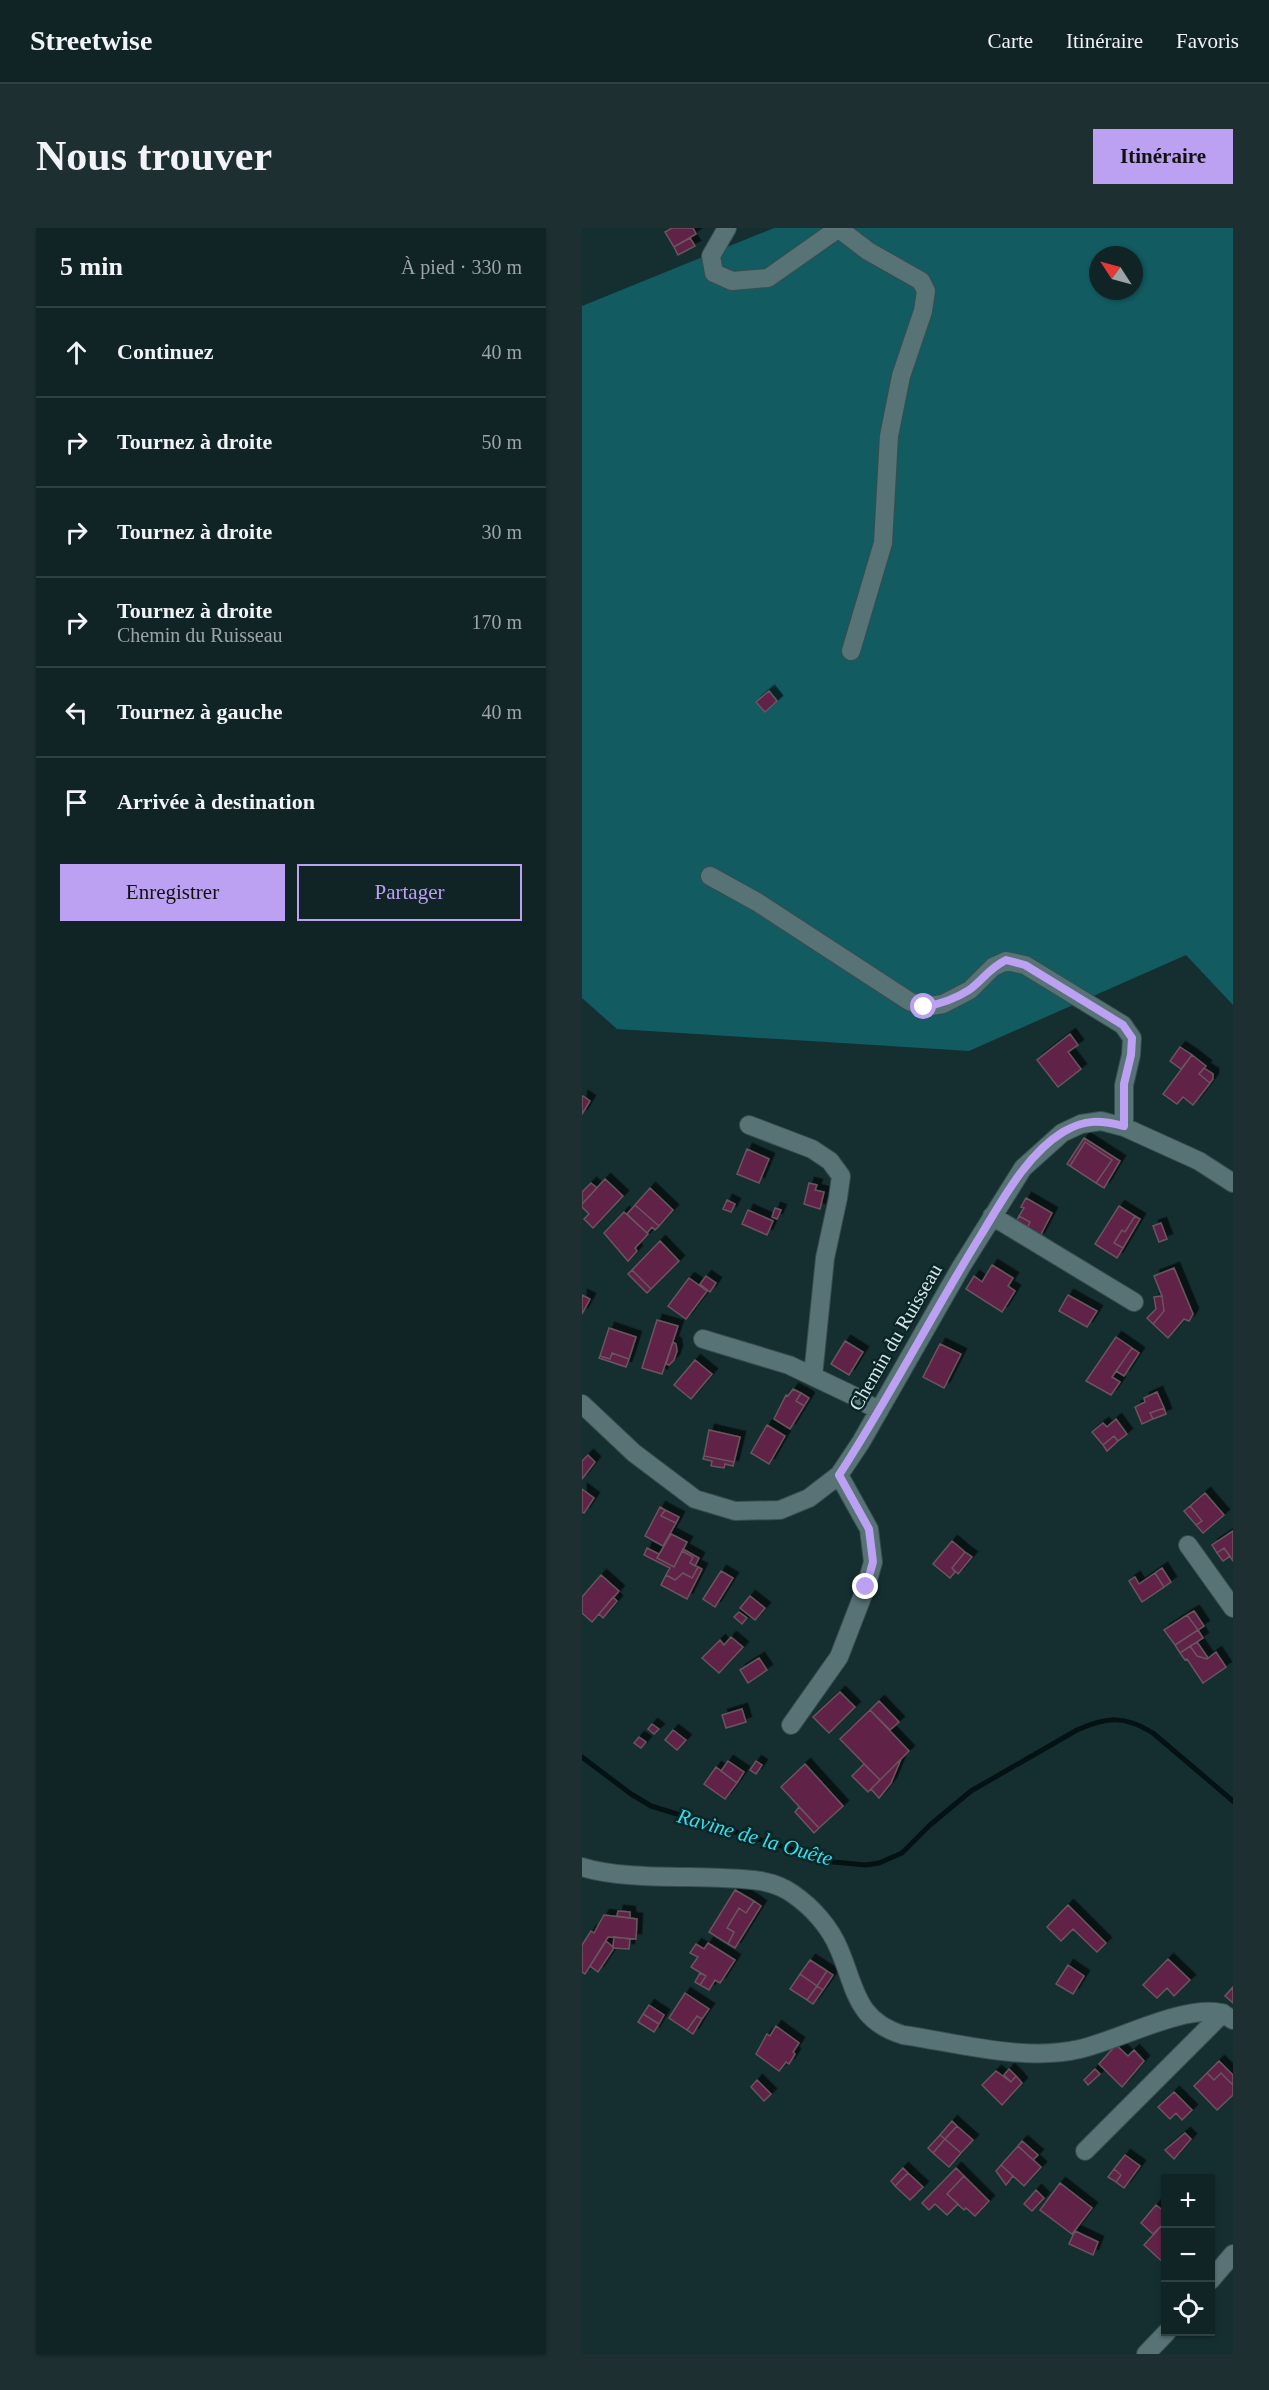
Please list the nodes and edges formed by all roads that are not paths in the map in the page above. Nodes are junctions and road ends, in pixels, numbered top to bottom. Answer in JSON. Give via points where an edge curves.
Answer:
{"nodes":[{"id":1,"x":727,"y":228,"type":"edge"},
{"id":2,"x":839,"y":228,"type":"edge"},
{"id":3,"x":851,"y":651,"type":"dead end"},
{"id":4,"x":710,"y":876,"type":"dead end"},
{"id":5,"x":749,"y":1125,"type":"dead end"},
{"id":6,"x":1124,"y":1126,"type":"junction"},
{"id":7,"x":1233,"y":1183,"type":"edge"},
{"id":8,"x":992,"y":1216,"type":"junction"},
{"id":9,"x":1134,"y":1302,"type":"dead end"},
{"id":10,"x":703,"y":1339,"type":"dead end"},
{"id":11,"x":813,"y":1376,"type":"junction"},
{"id":12,"x":582,"y":1404,"type":"edge"},
{"id":13,"x":879,"y":1411,"type":"junction"},
{"id":14,"x":839,"y":1475,"type":"junction"},
{"id":15,"x":1188,"y":1545,"type":"dead end"},
{"id":16,"x":1233,"y":1608,"type":"edge"},
{"id":17,"x":791,"y":1725,"type":"dead end"},
{"id":18,"x":582,"y":1867,"type":"edge"},
{"id":19,"x":1228,"y":2016,"type":"edge"},
{"id":20,"x":1085,"y":2151,"type":"dead end"},
{"id":21,"x":1233,"y":2254,"type":"edge"},
{"id":22,"x":1215,"y":2275,"type":"edge"},
{"id":23,"x":1162,"y":2336,"type":"edge"},
{"id":24,"x":1146,"y":2354,"type":"edge"}],
"edges":[{"from":1,"to":2,"type":"street","via":[[711,255],[714,273],[732,281],[768,278]]},
{"from":2,"to":3,"type":"street","via":[[868,251],[921,281],[926,291],[888,436],[883,543]]},
{"from":4,"to":6,"type":"street","via":[[924,1007],[943,1004],[970,990],[1006,960],[1025,965],[1123,1025],[1132,1038],[1124,1084]]},
{"from":5,"to":11,"type":"street","via":[[812,1149],[830,1161],[841,1176],[825,1258]]},
{"from":6,"to":7,"type":"street","name":"Chemin du Ruisseau","via":[[1199,1161]]},
{"from":6,"to":8,"type":"street","name":"Chemin du Ruisseau","via":[[1101,1120],[1062,1133],[1023,1168]]},
{"from":8,"to":9,"type":"street"},
{"from":8,"to":13,"type":"street","name":"Chemin du Ruisseau"},
{"from":10,"to":11,"type":"street"},
{"from":11,"to":13,"type":"street"},
{"from":12,"to":14,"type":"street","name":"Chemin du Ruisseau","via":[[634,1453],[694,1499],[735,1511],[780,1510],[809,1498]]},
{"from":13,"to":14,"type":"street","name":"Chemin du Ruisseau"},
{"from":14,"to":17,"type":"street","via":[[869,1529],[873,1562],[839,1656]]},
{"from":15,"to":16,"type":"street"},
{"from":18,"to":19,"type":"street","via":[[760,1880],[791,1892],[816,1912],[838,1946],[863,2010],[888,2030],[903,2035],[1019,2053],[1052,2053],[1080,2049],[1192,2013]]},
{"from":19,"to":20,"type":"street"},
{"from":21,"to":22,"type":"street"},
{"from":23,"to":24,"type":"street"}]}
